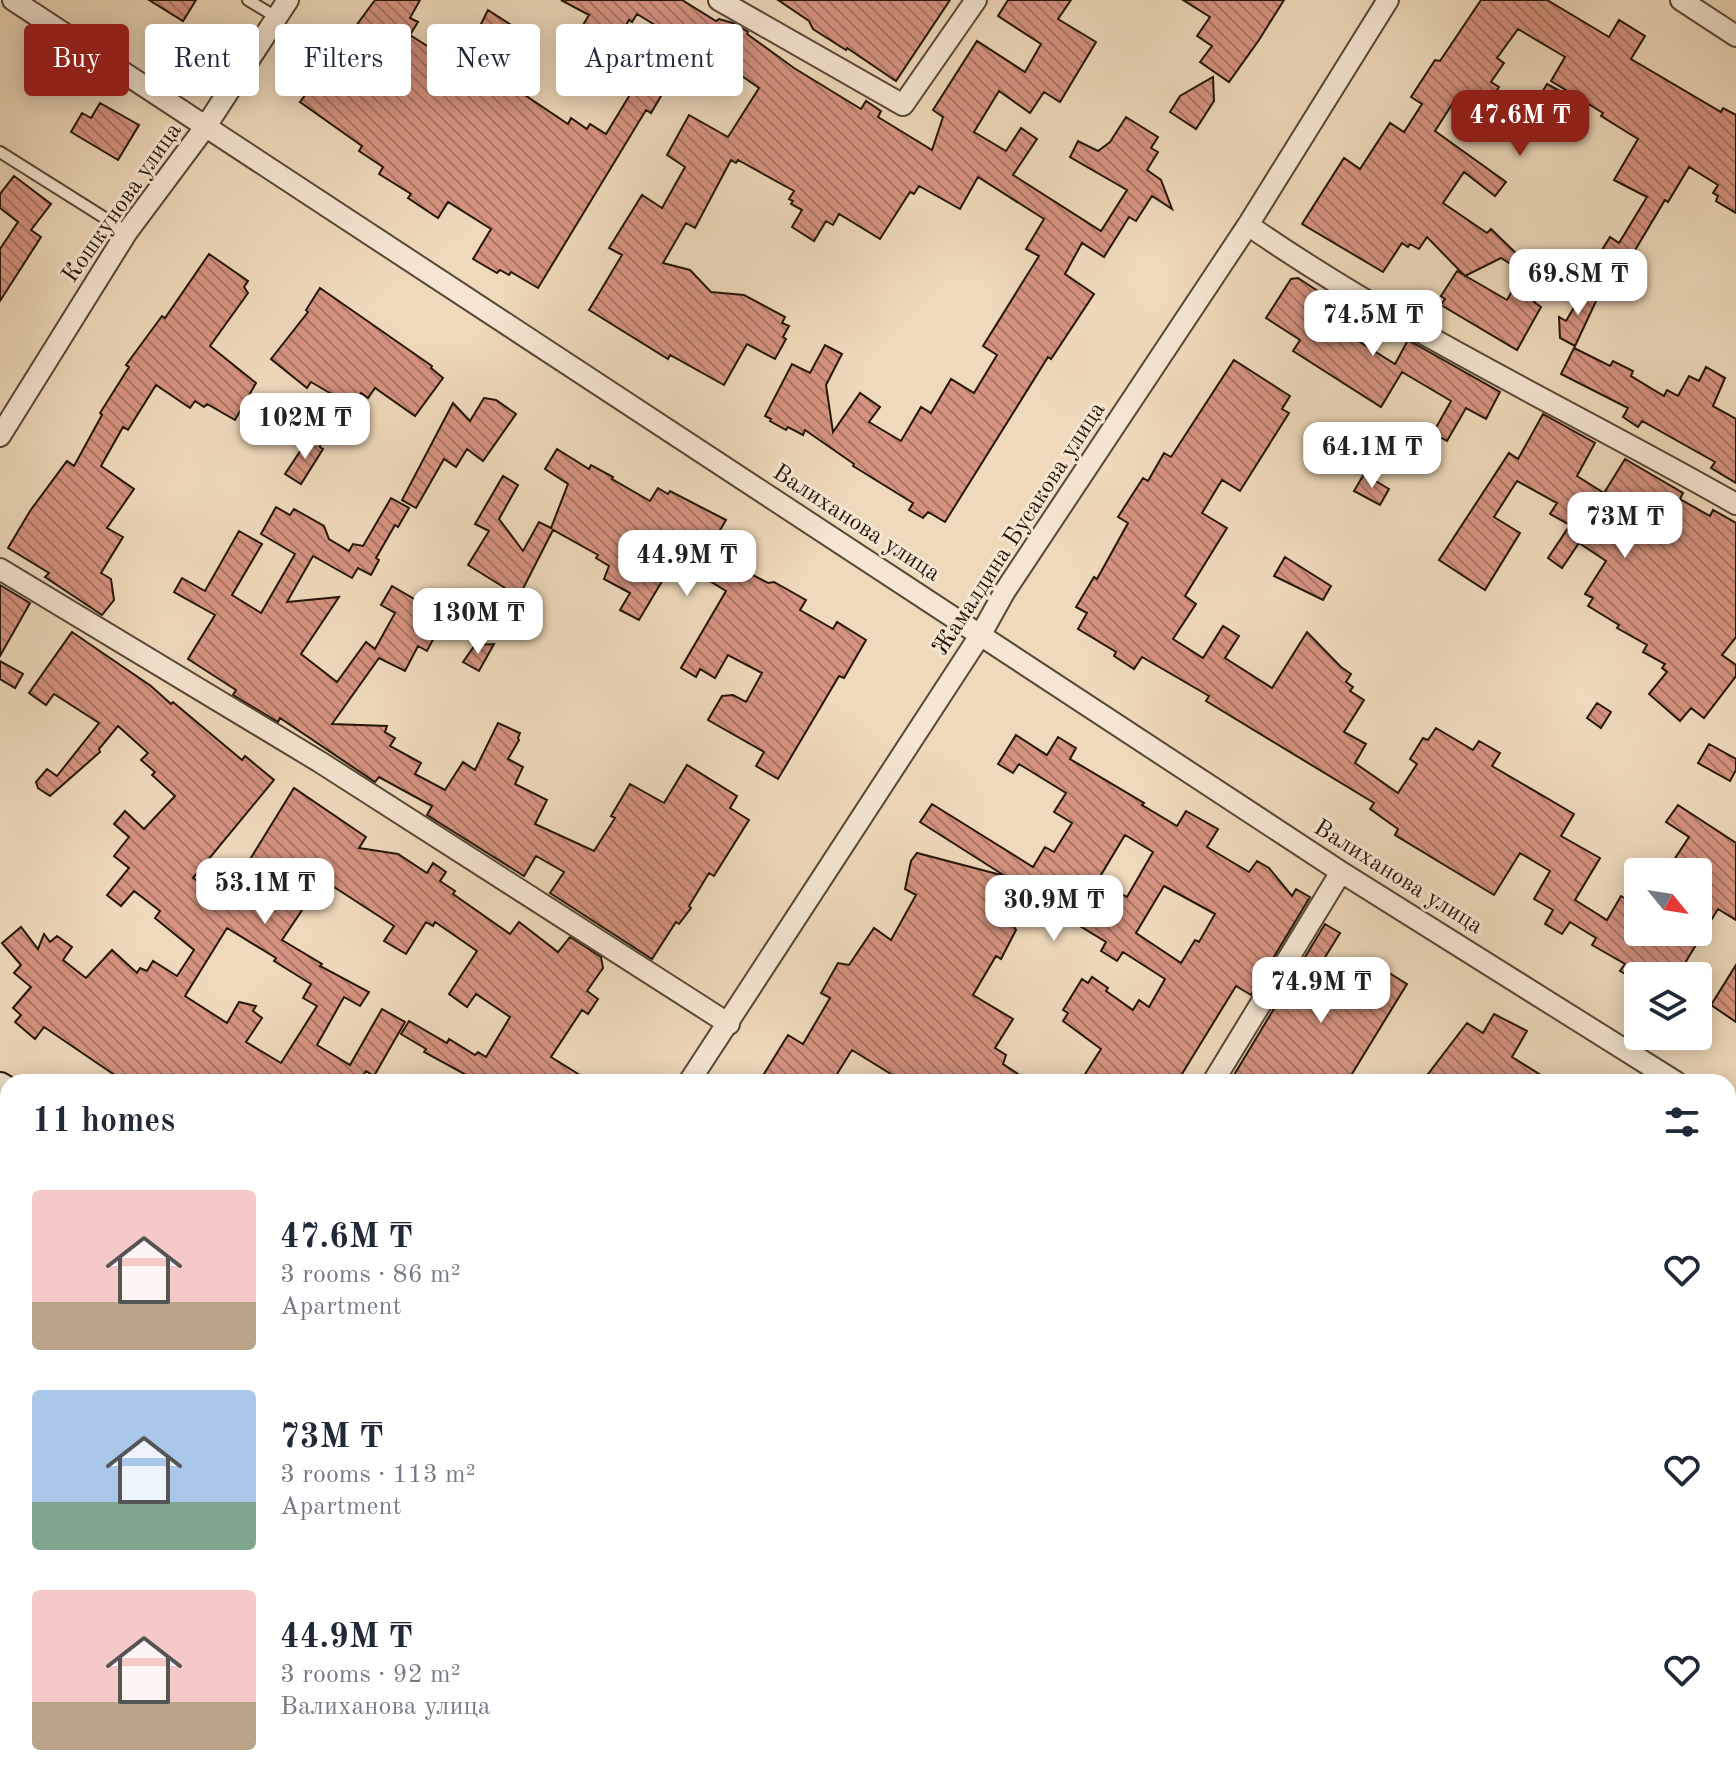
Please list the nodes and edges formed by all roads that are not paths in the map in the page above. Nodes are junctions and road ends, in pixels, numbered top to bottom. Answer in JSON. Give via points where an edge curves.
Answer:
{"nodes":[{"id":1,"x":13,"y":0,"type":"edge"},
{"id":2,"x":248,"y":0,"type":"edge"},
{"id":3,"x":719,"y":0,"type":"edge"},
{"id":4,"x":976,"y":0,"type":"edge"},
{"id":5,"x":1388,"y":0,"type":"edge"},
{"id":6,"x":1681,"y":0,"type":"edge"},
{"id":7,"x":282,"y":8,"type":"edge"},
{"id":8,"x":1736,"y":36,"type":"edge"},
{"id":9,"x":206,"y":126,"type":"junction"},
{"id":10,"x":0,"y":152,"type":"edge"},
{"id":11,"x":1248,"y":225,"type":"junction"},
{"id":12,"x":127,"y":232,"type":"junction"},
{"id":13,"x":0,"y":436,"type":"edge"},
{"id":14,"x":1736,"y":504,"type":"edge"},
{"id":15,"x":0,"y":569,"type":"edge"},
{"id":16,"x":981,"y":634,"type":"junction"},
{"id":17,"x":1341,"y":872,"type":"junction"},
{"id":18,"x":729,"y":1024,"type":"junction"},
{"id":19,"x":695,"y":1074,"type":"edge"},
{"id":20,"x":1218,"y":1074,"type":"edge"},
{"id":21,"x":1663,"y":1074,"type":"edge"}],
"edges":[{"from":1,"to":9,"type":"street","name":"Валиханова улица"},
{"from":2,"to":7,"type":"lane"},
{"from":3,"to":4,"type":"street","via":[[903,105]]},
{"from":5,"to":11,"type":"street","name":"Жамалдина Бусакова улица"},
{"from":6,"to":8,"type":"street"},
{"from":7,"to":9,"type":"street","name":"Кошкунова улица"},
{"from":9,"to":12,"type":"street","name":"Кошкунова улица"},
{"from":9,"to":16,"type":"street","name":"Валиханова улица"},
{"from":10,"to":12,"type":"lane"},
{"from":11,"to":14,"type":"street","via":[[1376,308]]},
{"from":11,"to":16,"type":"street","name":"Жамалдина Бусакова улица"},
{"from":12,"to":13,"type":"street","name":"Кошкунова улица"},
{"from":15,"to":18,"type":"street","via":[[320,762]]},
{"from":16,"to":17,"type":"street","name":"Валиханова улица"},
{"from":16,"to":18,"type":"street","name":"Жамалдина Бусакова улица"},
{"from":17,"to":20,"type":"street"},
{"from":17,"to":21,"type":"street","name":"Валиханова улица"},
{"from":18,"to":19,"type":"street","name":"Жамалдина Бусакова улица"}]}
